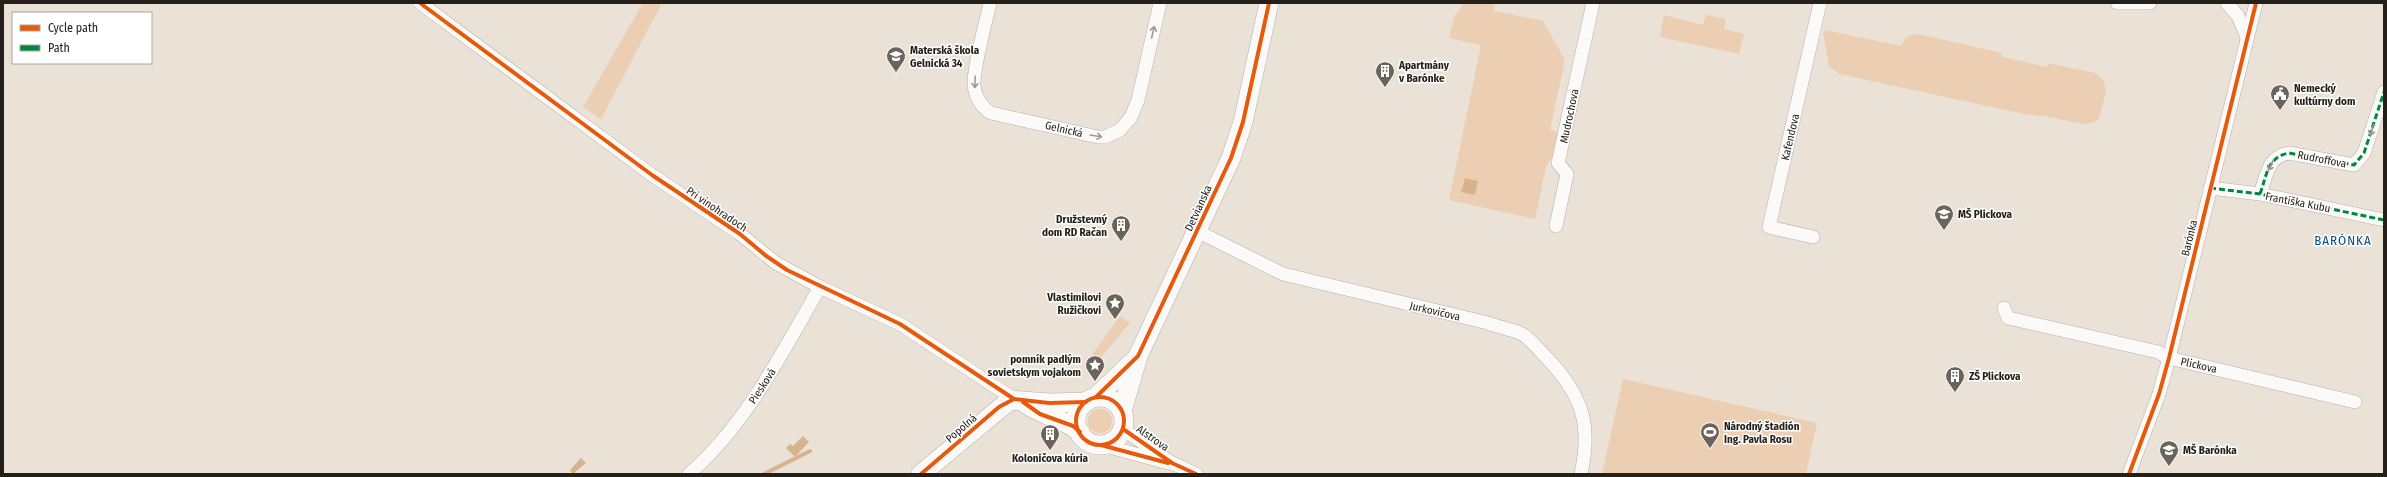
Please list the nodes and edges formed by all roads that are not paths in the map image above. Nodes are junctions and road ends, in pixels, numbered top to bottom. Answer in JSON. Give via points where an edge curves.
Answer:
{"nodes":[{"id":1,"x":420,"y":3,"type":"edge"},
{"id":2,"x":990,"y":3,"type":"edge"},
{"id":3,"x":1160,"y":3,"type":"edge"},
{"id":4,"x":1269,"y":3,"type":"edge"},
{"id":5,"x":1593,"y":3,"type":"edge"},
{"id":6,"x":1820,"y":3,"type":"edge"},
{"id":7,"x":2117,"y":3,"type":"edge"},
{"id":8,"x":2150,"y":3,"type":"edge"},
{"id":9,"x":2228,"y":3,"type":"edge"},
{"id":10,"x":2256,"y":3,"type":"edge"},
{"id":11,"x":2247,"y":37,"type":"junction"},
{"id":12,"x":2384,"y":92,"type":"edge"},
{"id":13,"x":2210,"y":188,"type":"junction"},
{"id":14,"x":2260,"y":194,"type":"junction"},
{"id":15,"x":2384,"y":220,"type":"edge"},
{"id":16,"x":1556,"y":226,"type":"dead end"},
{"id":17,"x":1197,"y":231,"type":"junction"},
{"id":18,"x":1813,"y":237,"type":"dead end"},
{"id":19,"x":820,"y":287,"type":"junction"},
{"id":20,"x":2004,"y":308,"type":"dead end"},
{"id":21,"x":1138,"y":356,"type":"junction"},
{"id":22,"x":2169,"y":358,"type":"junction"},
{"id":23,"x":1018,"y":400,"type":"junction"},
{"id":24,"x":1091,"y":400,"type":"junction"},
{"id":25,"x":2355,"y":402,"type":"dead end"},
{"id":26,"x":1122,"y":420,"type":"junction"},
{"id":27,"x":1080,"y":432,"type":"junction"},
{"id":28,"x":1099,"y":444,"type":"junction"},
{"id":29,"x":1172,"y":464,"type":"junction"},
{"id":30,"x":689,"y":474,"type":"edge"},
{"id":31,"x":921,"y":474,"type":"edge"},
{"id":32,"x":1196,"y":474,"type":"edge"},
{"id":33,"x":1581,"y":474,"type":"edge"},
{"id":34,"x":2129,"y":474,"type":"edge"}],
"edges":[{"from":1,"to":19,"type":"street","name":"Pri vinohradoch","via":[[652,175],[740,234],[776,263]]},
{"from":2,"to":3,"type":"street","name":"Gelnická","one_way":true,"via":[[974,82],[981,103],[991,112],[1102,137],[1120,130],[1135,109]]},
{"from":4,"to":17,"type":"street","name":"Detvianska","via":[[1243,122],[1231,158]]},
{"from":5,"to":16,"type":"street","name":"Mudrochova","via":[[1558,163],[1567,174]]},
{"from":6,"to":18,"type":"street","name":"Kafendova","via":[[1769,227]]},
{"from":7,"to":8,"type":"street"},
{"from":9,"to":11,"type":"street","via":[[2238,16]]},
{"from":10,"to":11,"type":"street","name":"Barónka"},
{"from":11,"to":13,"type":"street","name":"Barónka"},
{"from":12,"to":14,"type":"street","name":"Rudroffova","one_way":true,"via":[[2364,153],[2353,169],[2289,153],[2279,155],[2272,161]]},
{"from":13,"to":14,"type":"street","name":"Františka Kubu"},
{"from":13,"to":22,"type":"street","name":"Barónka"},
{"from":14,"to":15,"type":"street","name":"Františka Kubu"},
{"from":17,"to":21,"type":"street","name":"Detvianska"},
{"from":17,"to":33,"type":"street","name":"Jurkovičova","via":[[1282,274],[1488,323],[1521,334],[1550,361],[1570,386],[1579,403],[1586,435]]},
{"from":19,"to":23,"type":"street","name":"Pri vinohradoch","via":[[900,324]]},
{"from":19,"to":30,"type":"street","name":"Piesková","via":[[760,392],[703,462]]},
{"from":20,"to":22,"type":"street","name":"Plickova","via":[[2008,318],[2158,352]]},
{"from":21,"to":24,"type":"street","name":"Detvianska"},
{"from":21,"to":26,"type":"street","name":"Detvianska"},
{"from":22,"to":25,"type":"street","name":"Plickova"},
{"from":22,"to":34,"type":"street","name":"Barónka","via":[[2159,394]]},
{"from":23,"to":24,"type":"street","name":"Pri vinohradoch","via":[[1048,403]]},
{"from":23,"to":27,"type":"street","name":"Pri vinohradoch","via":[[1040,414],[1073,426]]},
{"from":23,"to":31,"type":"street","name":"Popolná","via":[[999,407]]},
{"from":24,"to":26,"type":"street","via":[[1113,400]]},
{"from":24,"to":27,"type":"street","via":[[1078,415],[1077,425]]},
{"from":26,"to":28,"type":"street","via":[[1115,439]]},
{"from":26,"to":29,"type":"street","name":"Alstrova"},
{"from":27,"to":28,"type":"street","via":[[1089,441]]},
{"from":28,"to":29,"type":"street","name":"Alstrova"},
{"from":29,"to":32,"type":"street","name":"Alstrova"}]}
